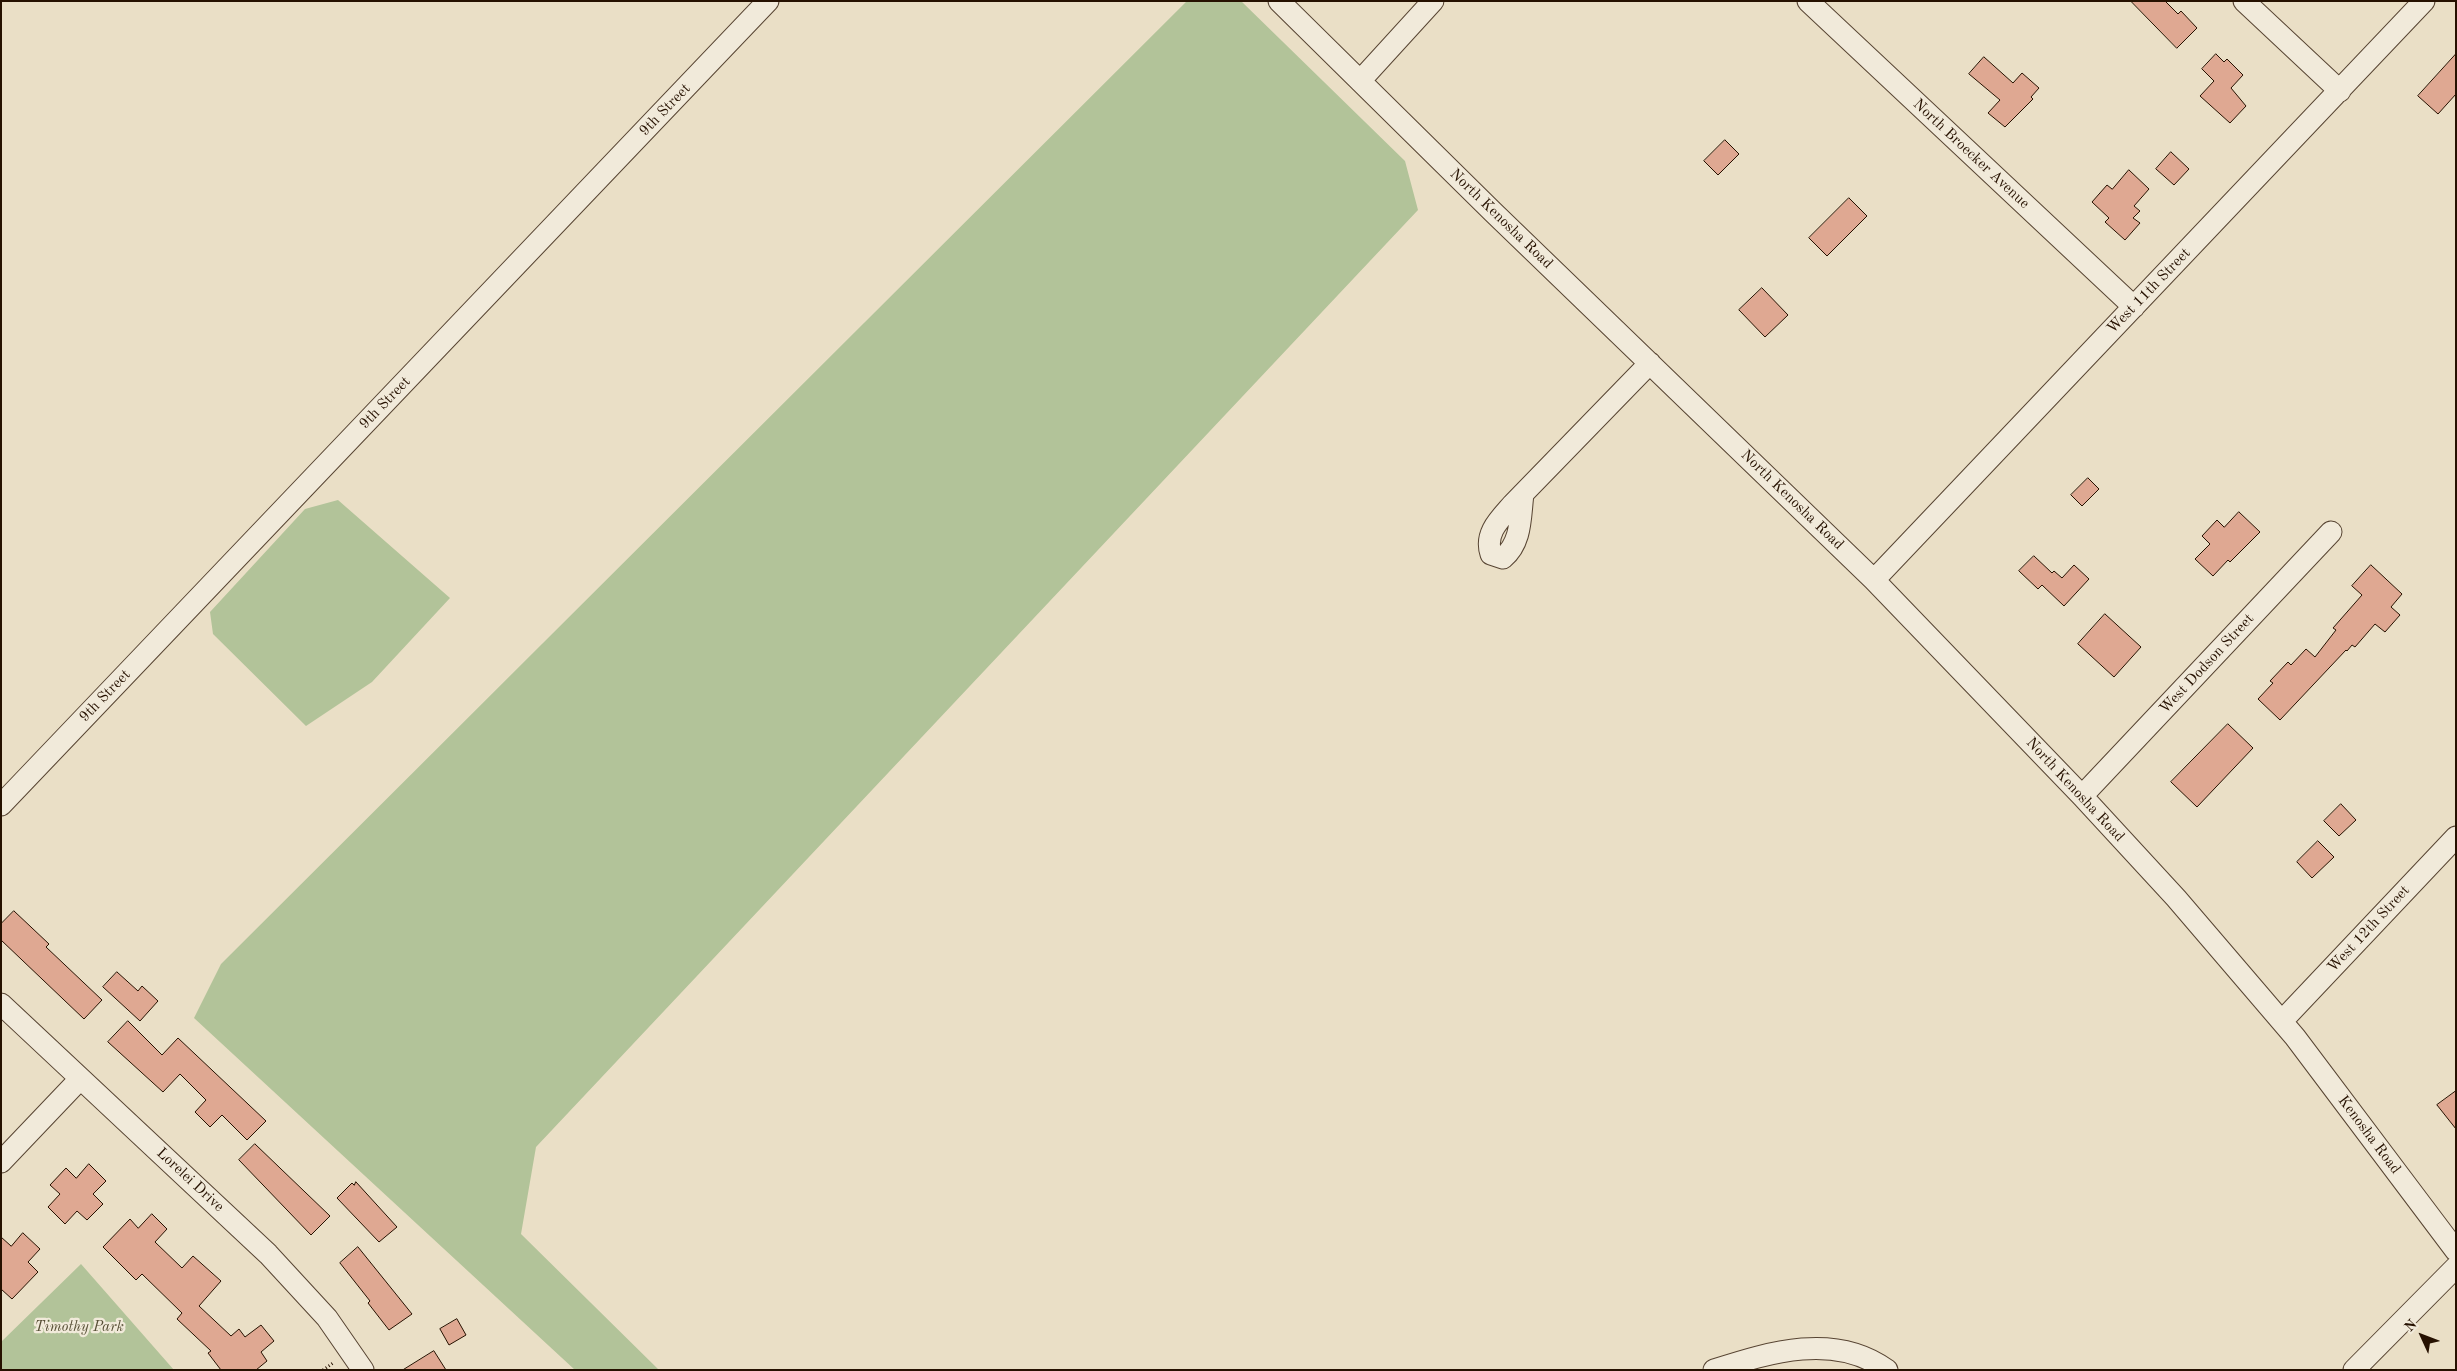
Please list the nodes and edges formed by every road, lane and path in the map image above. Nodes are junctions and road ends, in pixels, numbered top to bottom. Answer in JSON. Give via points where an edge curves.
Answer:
{"nodes":[{"id":1,"x":768,"y":1,"type":"edge"},
{"id":2,"x":1279,"y":1,"type":"edge"},
{"id":3,"x":1433,"y":1,"type":"edge"},
{"id":4,"x":1808,"y":1,"type":"edge"},
{"id":5,"x":2244,"y":1,"type":"edge"},
{"id":6,"x":2424,"y":1,"type":"edge"},
{"id":7,"x":1360,"y":81,"type":"junction"},
{"id":8,"x":2340,"y":91,"type":"junction"},
{"id":9,"x":2134,"y":307,"type":"junction"},
{"id":10,"x":1650,"y":363,"type":"junction"},
{"id":11,"x":1523,"y":494,"type":"dead end"},
{"id":12,"x":2331,"y":532,"type":"dead end"},
{"id":13,"x":1874,"y":580,"type":"junction"},
{"id":14,"x":2082,"y":796,"type":"junction"},
{"id":15,"x":1,"y":805,"type":"edge"},
{"id":16,"x":2456,"y":837,"type":"edge"},
{"id":17,"x":1,"y":1004,"type":"edge"},
{"id":18,"x":2282,"y":1021,"type":"junction"},
{"id":19,"x":80,"y":1079,"type":"junction"},
{"id":20,"x":1,"y":1162,"type":"edge"},
{"id":21,"x":2456,"y":1251,"type":"edge"},
{"id":22,"x":2456,"y":1267,"type":"edge"},
{"id":23,"x":363,"y":1370,"type":"edge"},
{"id":24,"x":1714,"y":1370,"type":"edge"},
{"id":25,"x":1888,"y":1370,"type":"edge"},
{"id":26,"x":2354,"y":1370,"type":"edge"}],
"edges":[{"from":1,"to":15,"type":"street","name":"9th Street"},
{"from":2,"to":7,"type":"street","name":"North Kenosha Road"},
{"from":3,"to":7,"type":"street"},
{"from":4,"to":9,"type":"street","name":"North Broecker Avenue"},
{"from":5,"to":8,"type":"street"},
{"from":6,"to":8,"type":"street","name":"West 11th Street"},
{"from":7,"to":10,"type":"street","name":"North Kenosha Road"},
{"from":8,"to":9,"type":"street","name":"West 11th Street"},
{"from":9,"to":13,"type":"street","name":"West 11th Street"},
{"from":10,"to":11,"type":"street"},
{"from":10,"to":13,"type":"street","name":"North Kenosha Road"},
{"from":12,"to":14,"type":"street","name":"West Dodson Street"},
{"from":13,"to":14,"type":"street","name":"North Kenosha Road"},
{"from":14,"to":18,"type":"street","name":"North Kenosha Road"},
{"from":16,"to":18,"type":"street","name":"West 12th Street"},
{"from":17,"to":19,"type":"street","name":"Lorelei Drive"},
{"from":18,"to":21,"type":"street","name":"Kenosha Road"},
{"from":19,"to":20,"type":"street"},
{"from":19,"to":23,"type":"street","name":"Lorelei Drive","via":[[282,1267],[327,1318]]},
{"from":22,"to":26,"type":"street"},
{"from":24,"to":25,"type":"street","via":[[1762,1354],[1802,1348],[1841,1350],[1873,1359]]}]}
